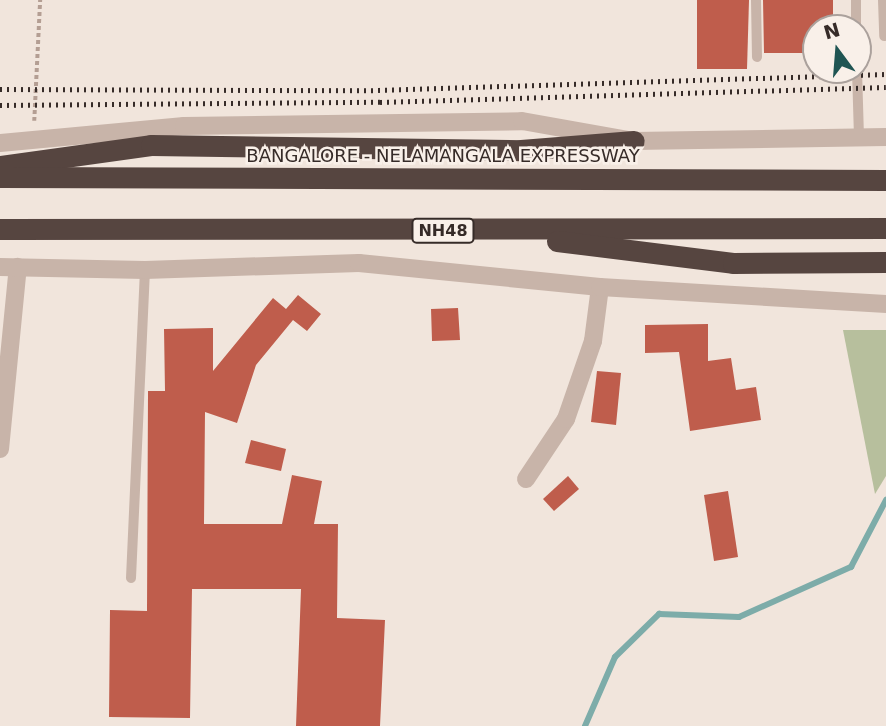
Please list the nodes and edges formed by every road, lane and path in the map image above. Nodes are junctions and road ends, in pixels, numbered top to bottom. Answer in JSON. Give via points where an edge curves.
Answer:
{"nodes":[{"id":1,"x":40,"y":0,"type":"edge"},
{"id":2,"x":756,"y":0,"type":"edge"},
{"id":3,"x":883,"y":0,"type":"edge"},
{"id":4,"x":884,"y":36,"type":"dead end"},
{"id":5,"x":757,"y":57,"type":"dead end"},
{"id":6,"x":857,"y":84,"type":"edge"},
{"id":7,"x":886,"y":137,"type":"edge"},
{"id":8,"x":859,"y":138,"type":"junction"},
{"id":9,"x":33,"y":140,"type":"junction"},
{"id":10,"x":634,"y":141,"type":"junction"},
{"id":11,"x":0,"y":143,"type":"edge"},
{"id":12,"x":0,"y":166,"type":"edge"},
{"id":13,"x":0,"y":177,"type":"edge"},
{"id":14,"x":886,"y":180,"type":"edge"},
{"id":15,"x":886,"y":228,"type":"edge"},
{"id":16,"x":0,"y":229,"type":"edge"},
{"id":17,"x":498,"y":231,"type":"junction"},
{"id":18,"x":886,"y":262,"type":"edge"},
{"id":19,"x":9,"y":267,"type":"edge"},
{"id":20,"x":145,"y":270,"type":"junction"},
{"id":21,"x":600,"y":287,"type":"junction"},
{"id":22,"x":886,"y":304,"type":"edge"},
{"id":23,"x":0,"y":449,"type":"edge"},
{"id":24,"x":526,"y":479,"type":"dead end"},
{"id":25,"x":131,"y":578,"type":"dead end"}],
"edges":[{"from":1,"to":9,"type":"path"},
{"from":2,"to":5,"type":"lane"},
{"from":3,"to":4,"type":"lane"},
{"from":6,"to":8,"type":"lane"},
{"from":7,"to":8,"type":"street"},
{"from":8,"to":10,"type":"street"},
{"from":9,"to":10,"type":"street","via":[[184,126],[522,121]]},
{"from":9,"to":11,"type":"street"},
{"from":10,"to":12,"type":"highway","via":[[521,150],[151,145]]},
{"from":13,"to":14,"type":"highway","name":"BANGALORE - NELAMANGALA EXPRESSWAY"},
{"from":15,"to":17,"type":"highway","number":"NH48"},
{"from":16,"to":17,"type":"highway","number":"NH48"},
{"from":17,"to":18,"type":"highway","via":[[630,253],[733,263]]},
{"from":19,"to":20,"type":"street"},
{"from":19,"to":23,"type":"street"},
{"from":20,"to":21,"type":"street","via":[[359,263]]},
{"from":20,"to":25,"type":"lane"},
{"from":21,"to":22,"type":"street"},
{"from":21,"to":24,"type":"street","via":[[593,341],[566,419]]}]}
